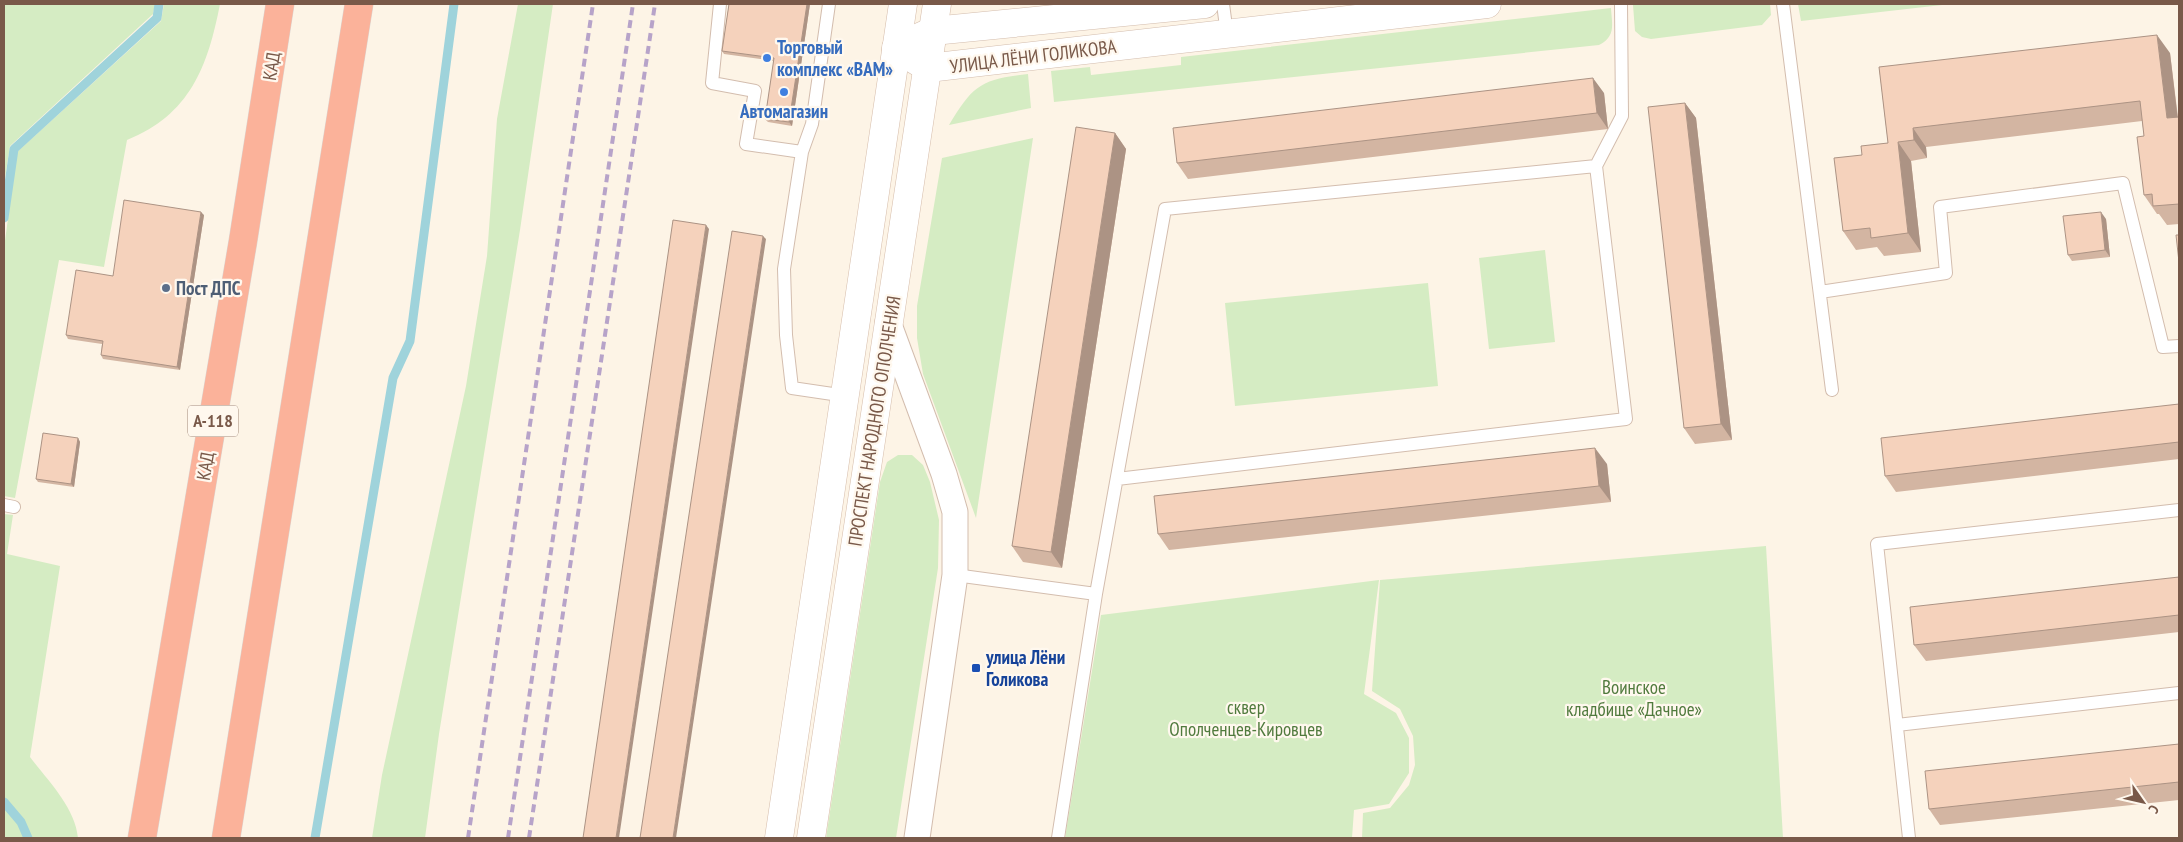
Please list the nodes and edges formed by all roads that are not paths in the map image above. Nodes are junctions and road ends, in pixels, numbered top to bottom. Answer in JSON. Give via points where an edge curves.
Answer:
{"nodes":[{"id":1,"x":280,"y":4,"type":"edge"},
{"id":2,"x":359,"y":4,"type":"edge"},
{"id":3,"x":720,"y":4,"type":"edge"},
{"id":4,"x":829,"y":4,"type":"edge"},
{"id":5,"x":903,"y":4,"type":"edge"},
{"id":6,"x":936,"y":4,"type":"edge"},
{"id":7,"x":1204,"y":4,"type":"edge"},
{"id":8,"x":1223,"y":4,"type":"edge"},
{"id":9,"x":1487,"y":4,"type":"edge"},
{"id":10,"x":1621,"y":4,"type":"edge"},
{"id":11,"x":1783,"y":4,"type":"edge"},
{"id":12,"x":933,"y":31,"type":"junction"},
{"id":13,"x":1227,"y":34,"type":"junction"},
{"id":14,"x":896,"y":48,"type":"junction"},
{"id":15,"x":928,"y":68,"type":"junction"},
{"id":16,"x":802,"y":152,"type":"junction"},
{"id":17,"x":1596,"y":166,"type":"junction"},
{"id":18,"x":1820,"y":292,"type":"junction"},
{"id":19,"x":888,"y":322,"type":"junction"},
{"id":20,"x":2179,"y":346,"type":"edge"},
{"id":21,"x":1832,"y":390,"type":"dead end"},
{"id":22,"x":846,"y":396,"type":"junction"},
{"id":23,"x":1117,"y":479,"type":"junction"},
{"id":24,"x":2179,"y":510,"type":"edge"},
{"id":25,"x":955,"y":575,"type":"junction"},
{"id":26,"x":1096,"y":594,"type":"junction"},
{"id":27,"x":2179,"y":693,"type":"edge"},
{"id":28,"x":1897,"y":725,"type":"junction"},
{"id":29,"x":142,"y":838,"type":"edge"},
{"id":30,"x":226,"y":838,"type":"edge"},
{"id":31,"x":779,"y":838,"type":"edge"},
{"id":32,"x":811,"y":838,"type":"edge"},
{"id":33,"x":917,"y":838,"type":"edge"},
{"id":34,"x":1058,"y":838,"type":"edge"},
{"id":35,"x":1909,"y":838,"type":"edge"}],
"edges":[{"from":1,"to":29,"type":"highway","name":"КАД","number":"А-118","via":[[242,251]]},
{"from":2,"to":30,"type":"highway"},
{"from":3,"to":16,"type":"lane","via":[[712,83],[755,91],[746,144]]},
{"from":4,"to":16,"type":"lane","via":[[812,124]]},
{"from":5,"to":14,"type":"main road","name":"ПРОСПЕКТ НАРОДНОГО ОПОЛЧЕНИЯ"},
{"from":6,"to":12,"type":"main road","name":"ПРОСПЕКТ НАРОДНОГО ОПОЛЧЕНИЯ"},
{"from":7,"to":12,"type":"main road","name":"УЛИЦА ЛЁНИ ГОЛИКОВА"},
{"from":8,"to":13,"type":"lane"},
{"from":9,"to":13,"type":"main road","name":"УЛИЦА ЛЁНИ ГОЛИКОВА"},
{"from":10,"to":17,"type":"lane","via":[[1622,116]]},
{"from":11,"to":18,"type":"lane"},
{"from":12,"to":14,"type":"main road","name":"УЛИЦА ЛЁНИ ГОЛИКОВА"},
{"from":12,"to":15,"type":"main road","name":"ПРОСПЕКТ НАРОДНОГО ОПОЛЧЕНИЯ"},
{"from":13,"to":15,"type":"main road","name":"УЛИЦА ЛЁНИ ГОЛИКОВА"},
{"from":14,"to":15,"type":"main road","name":"УЛИЦА ЛЁНИ ГОЛИКОВА"},
{"from":14,"to":22,"type":"main road","name":"ПРОСПЕКТ НАРОДНОГО ОПОЛЧЕНИЯ"},
{"from":15,"to":19,"type":"main road","name":"ПРОСПЕКТ НАРОДНОГО ОПОЛЧЕНИЯ"},
{"from":16,"to":22,"type":"lane","via":[[784,269],[792,388]]},
{"from":17,"to":23,"type":"lane","via":[[1165,208]]},
{"from":17,"to":23,"type":"lane","via":[[1626,419]]},
{"from":18,"to":20,"type":"lane","via":[[1946,272],[1940,207],[2123,183],[2163,347]]},
{"from":18,"to":21,"type":"lane"},
{"from":19,"to":25,"type":"street","via":[[955,512]]},
{"from":19,"to":32,"type":"main road","name":"ПРОСПЕКТ НАРОДНОГО ОПОЛЧЕНИЯ"},
{"from":22,"to":31,"type":"main road","name":"ПРОСПЕКТ НАРОДНОГО ОПОЛЧЕНИЯ"},
{"from":23,"to":26,"type":"lane"},
{"from":24,"to":28,"type":"lane","via":[[1877,544]]},
{"from":25,"to":26,"type":"lane"},
{"from":25,"to":33,"type":"street"},
{"from":26,"to":34,"type":"lane"},
{"from":27,"to":28,"type":"lane"},
{"from":28,"to":35,"type":"lane"}]}
